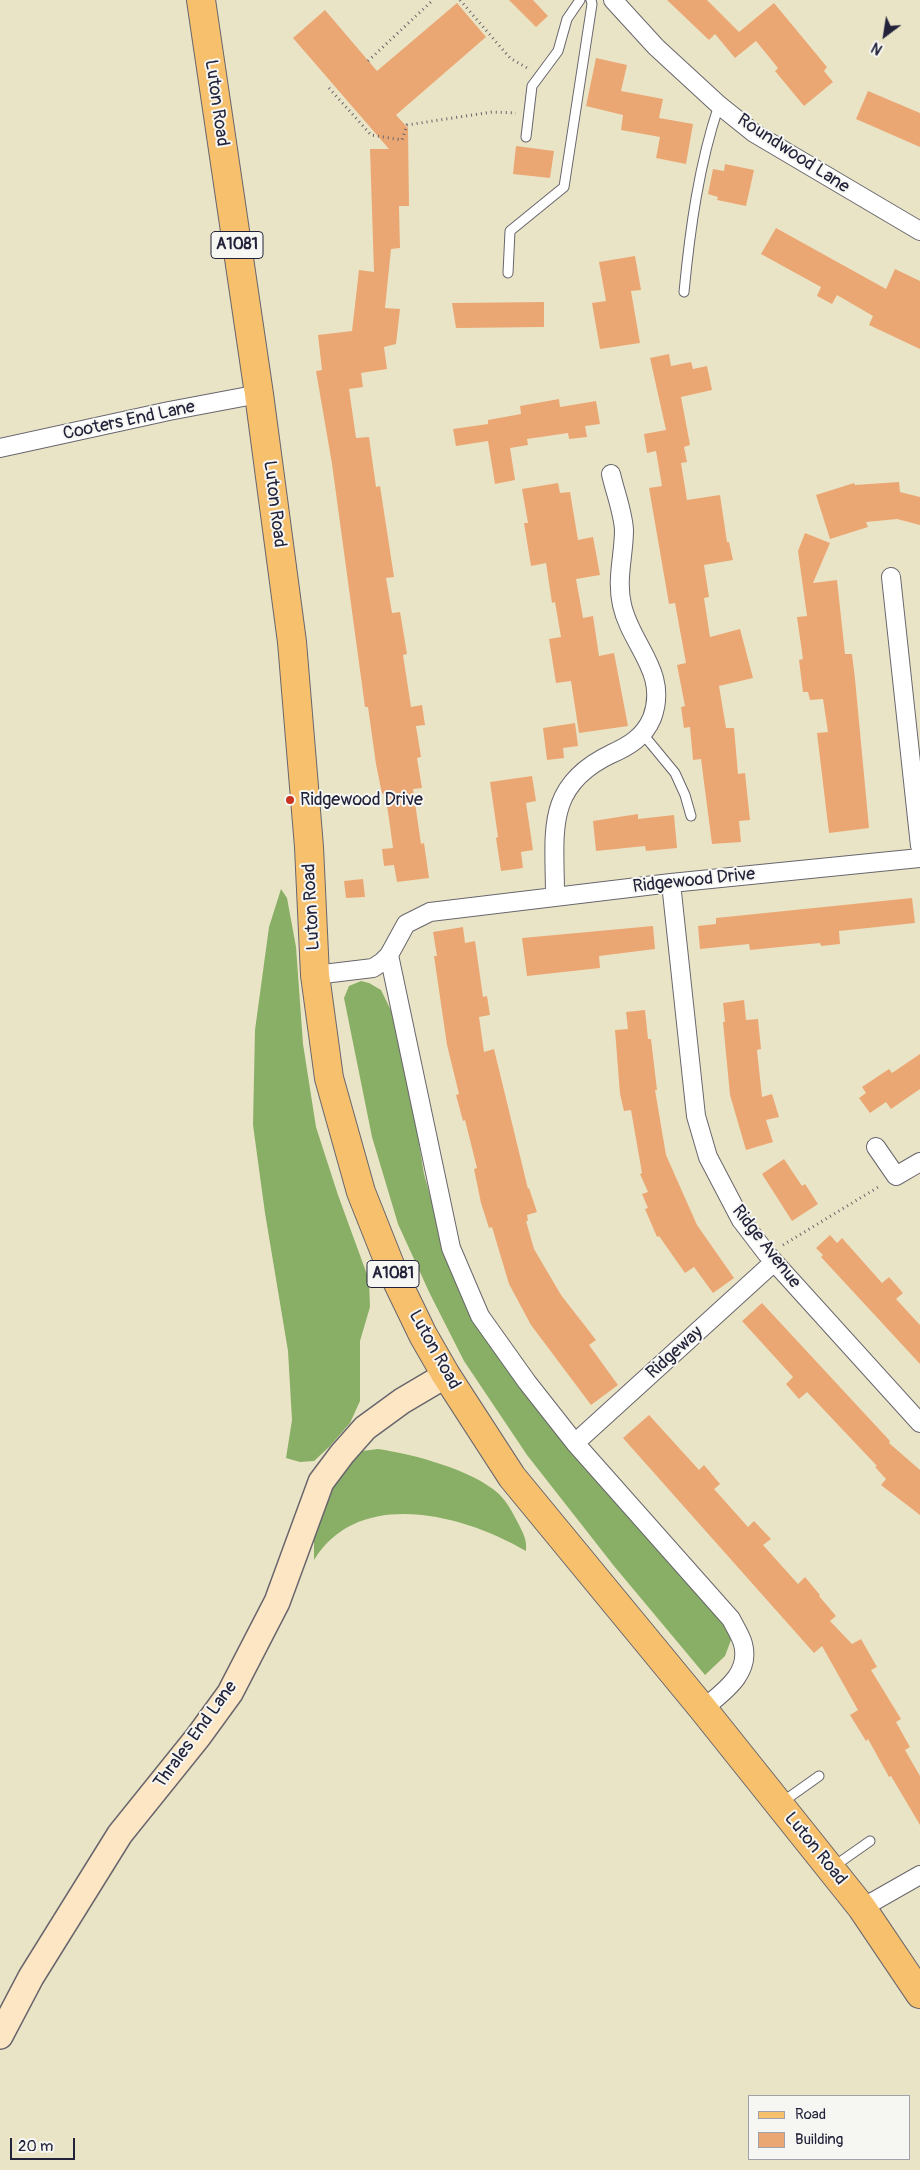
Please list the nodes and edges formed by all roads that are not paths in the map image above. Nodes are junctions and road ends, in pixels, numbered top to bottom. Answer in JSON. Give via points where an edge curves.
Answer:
{"nodes":[{"id":1,"x":201,"y":0,"type":"edge"},
{"id":2,"x":580,"y":0,"type":"edge"},
{"id":3,"x":591,"y":0,"type":"edge"},
{"id":4,"x":613,"y":0,"type":"edge"},
{"id":5,"x":720,"y":105,"type":"junction"},
{"id":6,"x":526,"y":137,"type":"dead end"},
{"id":7,"x":920,"y":231,"type":"edge"},
{"id":8,"x":508,"y":273,"type":"dead end"},
{"id":9,"x":684,"y":292,"type":"dead end"},
{"id":10,"x":259,"y":394,"type":"junction"},
{"id":11,"x":0,"y":448,"type":"edge"},
{"id":12,"x":611,"y":474,"type":"dead end"},
{"id":13,"x":891,"y":577,"type":"dead end"},
{"id":14,"x":642,"y":734,"type":"junction"},
{"id":15,"x":691,"y":816,"type":"dead end"},
{"id":16,"x":920,"y":846,"type":"edge"},
{"id":17,"x":920,"y":858,"type":"edge"},
{"id":18,"x":671,"y":883,"type":"junction"},
{"id":19,"x":554,"y":896,"type":"junction"},
{"id":20,"x":389,"y":955,"type":"junction"},
{"id":21,"x":315,"y":975,"type":"junction"},
{"id":22,"x":876,"y":1148,"type":"dead end"},
{"id":23,"x":920,"y":1162,"type":"edge"},
{"id":24,"x":771,"y":1258,"type":"junction"},
{"id":25,"x":446,"y":1375,"type":"junction"},
{"id":26,"x":920,"y":1423,"type":"edge"},
{"id":27,"x":576,"y":1443,"type":"junction"},
{"id":28,"x":703,"y":1709,"type":"junction"},
{"id":29,"x":819,"y":1776,"type":"dead end"},
{"id":30,"x":779,"y":1804,"type":"junction"},
{"id":31,"x":870,"y":1841,"type":"dead end"},
{"id":32,"x":831,"y":1869,"type":"junction"},
{"id":33,"x":920,"y":1876,"type":"edge"},
{"id":34,"x":862,"y":1908,"type":"junction"},
{"id":35,"x":920,"y":1994,"type":"edge"},
{"id":36,"x":0,"y":2036,"type":"edge"}],
"edges":[{"from":1,"to":10,"type":"main road","name":"Luton Road","number":"A1081"},
{"from":2,"to":6,"type":"lane","via":[[567,19],[558,51],[532,86]]},
{"from":3,"to":8,"type":"lane","via":[[564,187],[510,231]]},
{"from":4,"to":5,"type":"street","name":"Roundwood Lane","via":[[656,47]]},
{"from":5,"to":7,"type":"street","name":"Roundwood Lane","via":[[754,133]]},
{"from":5,"to":9,"type":"lane","via":[[710,131],[689,240]]},
{"from":10,"to":11,"type":"street","name":"Cooters End Lane"},
{"from":10,"to":21,"type":"main road","name":"Luton Road","number":"A1081","via":[[292,642]]},
{"from":12,"to":14,"type":"street","via":[[624,529],[619,573],[622,606],[628,626],[651,666],[657,686],[651,719]]},
{"from":13,"to":16,"type":"street"},
{"from":14,"to":15,"type":"lane","via":[[675,773]]},
{"from":14,"to":19,"type":"street","via":[[632,745],[594,763],[567,787],[555,818]]},
{"from":17,"to":18,"type":"street","name":"Ridgewood Drive"},
{"from":18,"to":19,"type":"street","name":"Ridgewood Drive"},
{"from":18,"to":24,"type":"street","name":"Ridge Avenue","via":[[696,1116],[708,1157],[726,1194],[741,1220]]},
{"from":19,"to":20,"type":"street","name":"Ridgewood Drive","via":[[430,912],[406,924]]},
{"from":20,"to":21,"type":"street","name":"Ridgewood Drive","via":[[373,968]]},
{"from":20,"to":27,"type":"street","via":[[451,1248],[480,1316],[526,1382]]},
{"from":21,"to":25,"type":"main road","name":"Luton Road","number":"A1081","via":[[329,1078],[361,1192],[394,1275]]},
{"from":22,"to":23,"type":"street","via":[[896,1176]]},
{"from":24,"to":26,"type":"street","name":"Ridge Avenue"},
{"from":24,"to":27,"type":"street","name":"Ridgeway"},
{"from":25,"to":28,"type":"main road","name":"Luton Road","number":"A1081","via":[[512,1477]]},
{"from":25,"to":36,"type":"street","name":"Thrales End Lane","via":[[365,1428],[321,1482],[277,1602],[230,1693],[120,1834],[31,1977]]},
{"from":27,"to":28,"type":"street","via":[[731,1619],[743,1644],[744,1661],[740,1674]]},
{"from":28,"to":30,"type":"main road","name":"Luton Road","number":"A1081"},
{"from":29,"to":30,"type":"lane"},
{"from":30,"to":32,"type":"main road","name":"Luton Road","number":"A1081"},
{"from":31,"to":32,"type":"lane"},
{"from":32,"to":34,"type":"main road","name":"Luton Road","number":"A1081"},
{"from":33,"to":34,"type":"street"},
{"from":34,"to":35,"type":"main road","name":"Luton Road","number":"A1081"}]}
